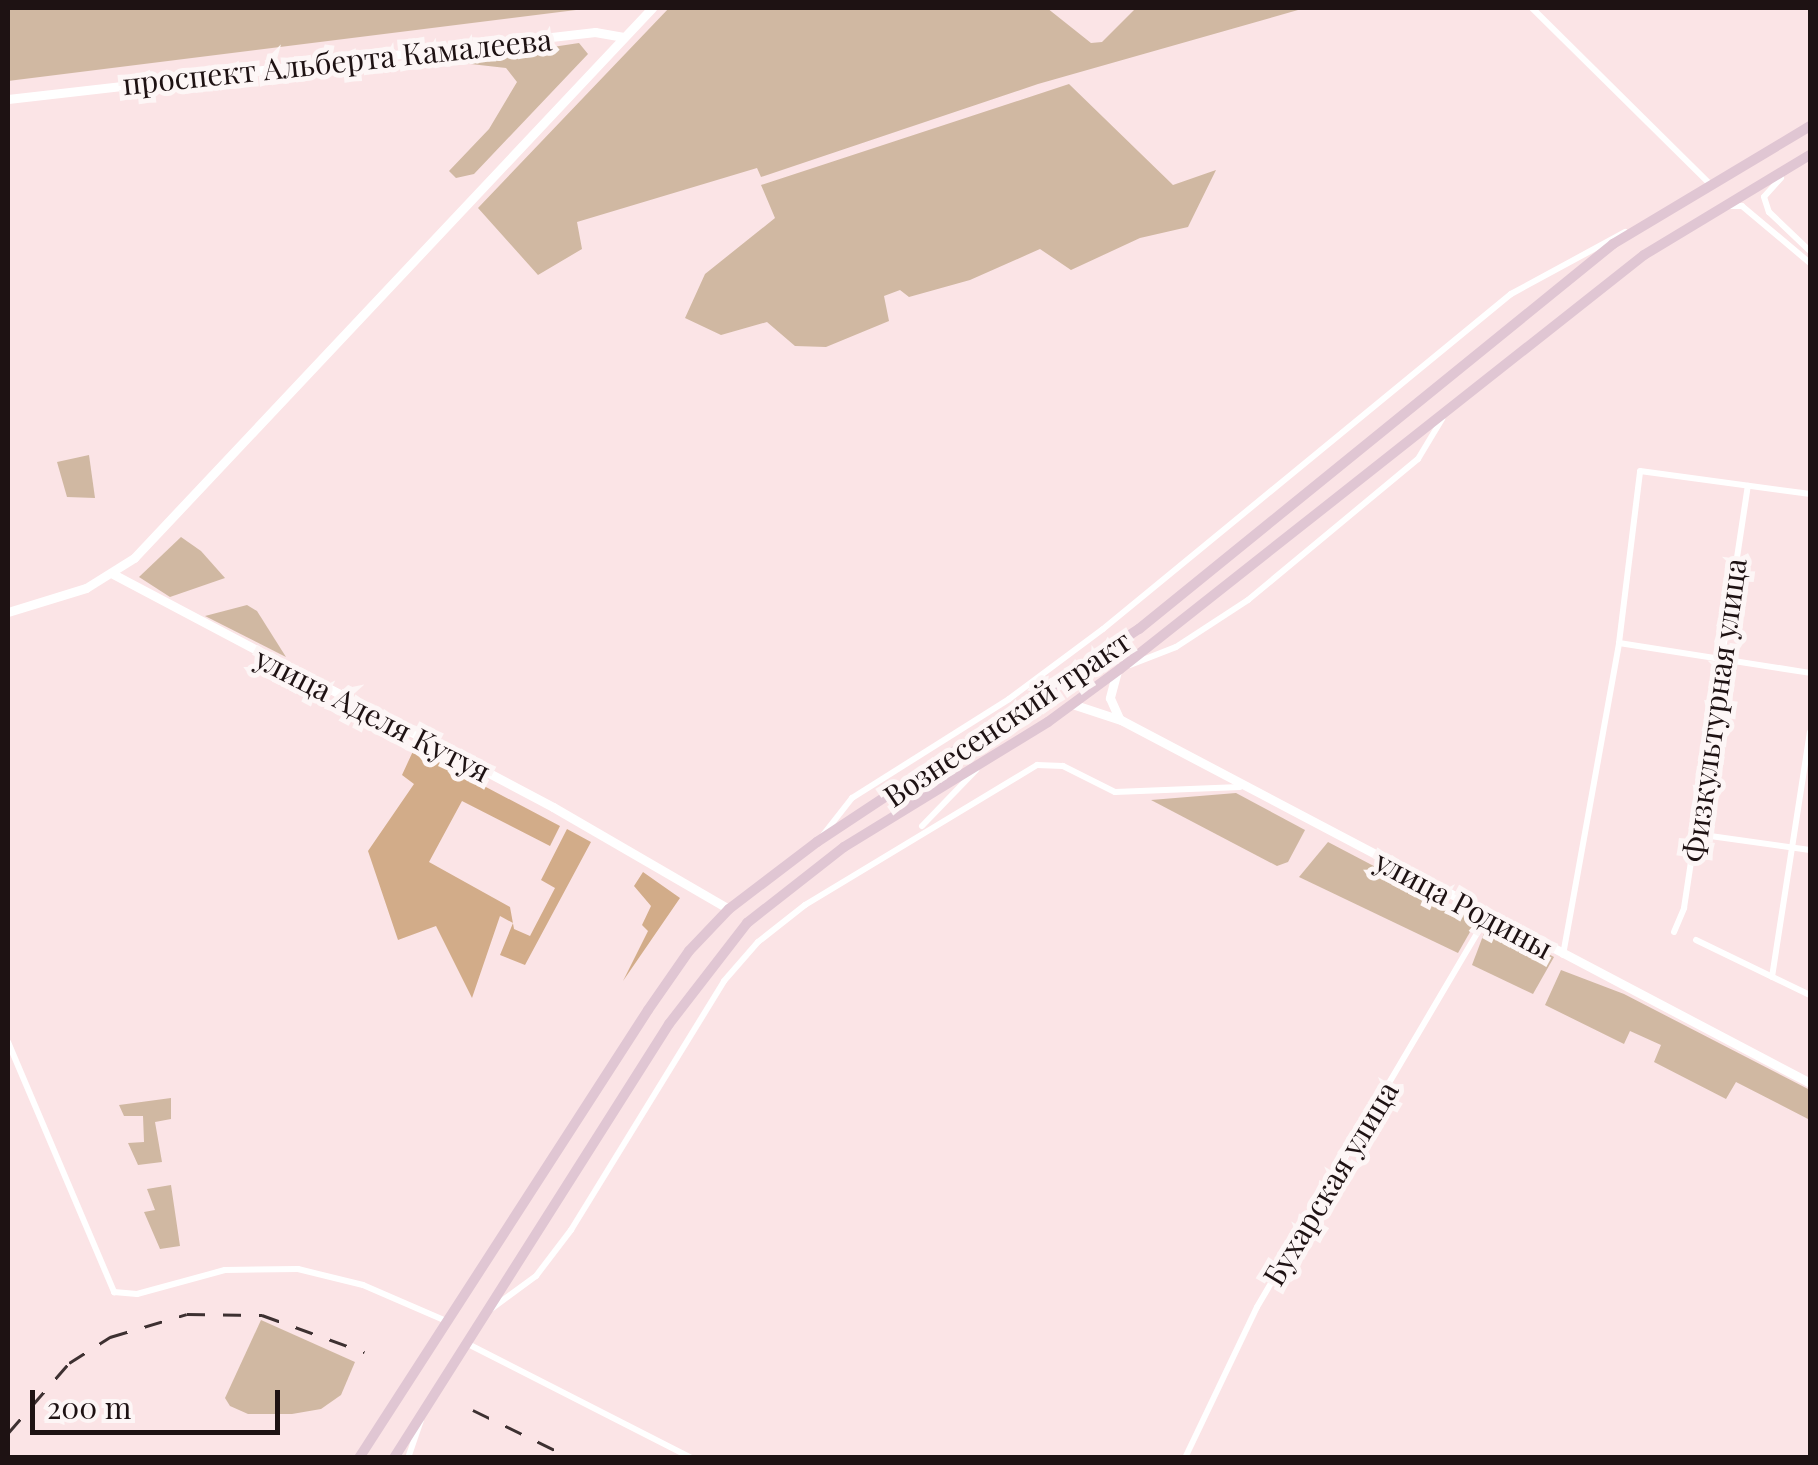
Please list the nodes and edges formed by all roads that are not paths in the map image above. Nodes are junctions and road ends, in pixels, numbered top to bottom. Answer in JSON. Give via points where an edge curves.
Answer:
{"nodes":[{"id":1,"x":652,"y":8,"type":"edge"},
{"id":2,"x":1532,"y":8,"type":"edge"},
{"id":3,"x":624,"y":38,"type":"junction"},
{"id":4,"x":8,"y":99,"type":"edge"},
{"id":5,"x":1810,"y":126,"type":"edge"},
{"id":6,"x":1805,"y":158,"type":"edge"},
{"id":7,"x":1708,"y":182,"type":"junction"},
{"id":8,"x":1718,"y":208,"type":"junction"},
{"id":9,"x":1640,"y":226,"type":"junction"},
{"id":10,"x":1810,"y":251,"type":"edge"},
{"id":11,"x":1810,"y":262,"type":"edge"},
{"id":12,"x":1450,"y":405,"type":"junction"},
{"id":13,"x":1748,"y":486,"type":"junction"},
{"id":14,"x":1810,"y":494,"type":"edge"},
{"id":15,"x":113,"y":574,"type":"junction"},
{"id":16,"x":8,"y":612,"type":"edge"},
{"id":17,"x":1619,"y":643,"type":"junction"},
{"id":18,"x":1721,"y":659,"type":"junction"},
{"id":19,"x":1118,"y":670,"type":"junction"},
{"id":20,"x":1810,"y":673,"type":"edge"},
{"id":21,"x":1072,"y":704,"type":"junction"},
{"id":22,"x":1121,"y":720,"type":"junction"},
{"id":23,"x":1810,"y":732,"type":"edge"},
{"id":24,"x":984,"y":762,"type":"junction"},
{"id":25,"x":1240,"y":786,"type":"junction"},
{"id":26,"x":914,"y":834,"type":"junction"},
{"id":27,"x":1696,"y":834,"type":"junction"},
{"id":28,"x":817,"y":842,"type":"junction"},
{"id":29,"x":1794,"y":847,"type":"junction"},
{"id":30,"x":1810,"y":850,"type":"edge"},
{"id":31,"x":730,"y":909,"type":"junction"},
{"id":32,"x":1487,"y":916,"type":"junction"},
{"id":33,"x":1674,"y":932,"type":"dead end"},
{"id":34,"x":1696,"y":940,"type":"dead end"},
{"id":35,"x":1563,"y":956,"type":"junction"},
{"id":36,"x":1772,"y":976,"type":"junction"},
{"id":37,"x":1810,"y":995,"type":"edge"},
{"id":38,"x":8,"y":1042,"type":"edge"},
{"id":39,"x":1810,"y":1082,"type":"edge"},
{"id":40,"x":482,"y":1316,"type":"junction"},
{"id":41,"x":450,"y":1324,"type":"junction"},
{"id":42,"x":466,"y":1343,"type":"junction"},
{"id":43,"x":432,"y":1393,"type":"junction"},
{"id":44,"x":359,"y":1458,"type":"edge"},
{"id":45,"x":394,"y":1458,"type":"edge"},
{"id":46,"x":408,"y":1458,"type":"edge"},
{"id":47,"x":692,"y":1458,"type":"edge"},
{"id":48,"x":1185,"y":1458,"type":"edge"}],
"edges":[{"from":1,"to":3,"type":"street"},
{"from":2,"to":7,"type":"street"},
{"from":3,"to":4,"type":"street","name":"проспект Альберта Камалеева","via":[[595,32]]},
{"from":3,"to":15,"type":"street"},
{"from":5,"to":7,"type":"main road","name":"Вознесенский тракт"},
{"from":6,"to":8,"type":"main road","name":"Вознесенский тракт"},
{"from":6,"to":10,"type":"street","via":[[1764,197],[1770,212]]},
{"from":7,"to":9,"type":"main road","name":"Вознесенский тракт"},
{"from":8,"to":11,"type":"street","via":[[1742,206]]},
{"from":8,"to":12,"type":"main road","name":"Вознесенский тракт","via":[[1644,256]]},
{"from":9,"to":28,"type":"main road","name":"Вознесенский тракт","via":[[1139,630]]},
{"from":9,"to":28,"type":"street","via":[[1511,294],[1103,630],[1009,699],[852,798]]},
{"from":12,"to":19,"type":"main road","name":"Вознесенский тракт"},
{"from":12,"to":19,"type":"street","via":[[1418,460],[1252,597],[1176,647]]},
{"from":13,"to":14,"type":"street"},
{"from":13,"to":17,"type":"street","via":[[1640,471]]},
{"from":13,"to":18,"type":"street","name":"Физкультурная улица"},
{"from":15,"to":16,"type":"street"},
{"from":15,"to":31,"type":"street","name":"улица Аделя Кутуя","via":[[553,807]]},
{"from":17,"to":18,"type":"street"},
{"from":17,"to":35,"type":"street"},
{"from":18,"to":20,"type":"street"},
{"from":18,"to":27,"type":"street","name":"Физкультурная улица"},
{"from":19,"to":21,"type":"main road","name":"Вознесенский тракт"},
{"from":19,"to":22,"type":"street","via":[[1110,698]]},
{"from":21,"to":22,"type":"street","name":"улица Родины"},
{"from":21,"to":24,"type":"main road","name":"Вознесенский тракт"},
{"from":22,"to":25,"type":"street","name":"улица Родины"},
{"from":23,"to":29,"type":"street"},
{"from":24,"to":26,"type":"street"},
{"from":24,"to":40,"type":"main road","name":"Вознесенский тракт","via":[[812,870],[710,965]]},
{"from":25,"to":26,"type":"street","via":[[1115,792],[1050,763]]},
{"from":25,"to":32,"type":"street","name":"улица Родины"},
{"from":26,"to":40,"type":"street","via":[[758,942],[715,995],[572,1230],[536,1276]]},
{"from":27,"to":29,"type":"street"},
{"from":27,"to":33,"type":"street","name":"Физкультурная улица"},
{"from":28,"to":31,"type":"main road","name":"Вознесенский тракт"},
{"from":29,"to":30,"type":"street"},
{"from":29,"to":36,"type":"street"},
{"from":31,"to":41,"type":"main road","name":"Вознесенский тракт","via":[[690,950],[648,1010]]},
{"from":32,"to":35,"type":"street","name":"улица Родины"},
{"from":32,"to":48,"type":"street","name":"Бухарская улица","via":[[1257,1307]]},
{"from":34,"to":36,"type":"street"},
{"from":35,"to":39,"type":"street","name":"улица Родины"},
{"from":36,"to":37,"type":"street"},
{"from":38,"to":41,"type":"street","via":[[114,1292],[137,1294],[225,1270],[298,1269],[363,1285]]},
{"from":40,"to":42,"type":"main road","name":"Вознесенский тракт"},
{"from":41,"to":44,"type":"main road","name":"Вознесенский тракт"},
{"from":42,"to":43,"type":"main road","name":"Вознесенский тракт"},
{"from":42,"to":47,"type":"street"},
{"from":43,"to":45,"type":"main road","name":"Вознесенский тракт"},
{"from":43,"to":46,"type":"street"}]}
